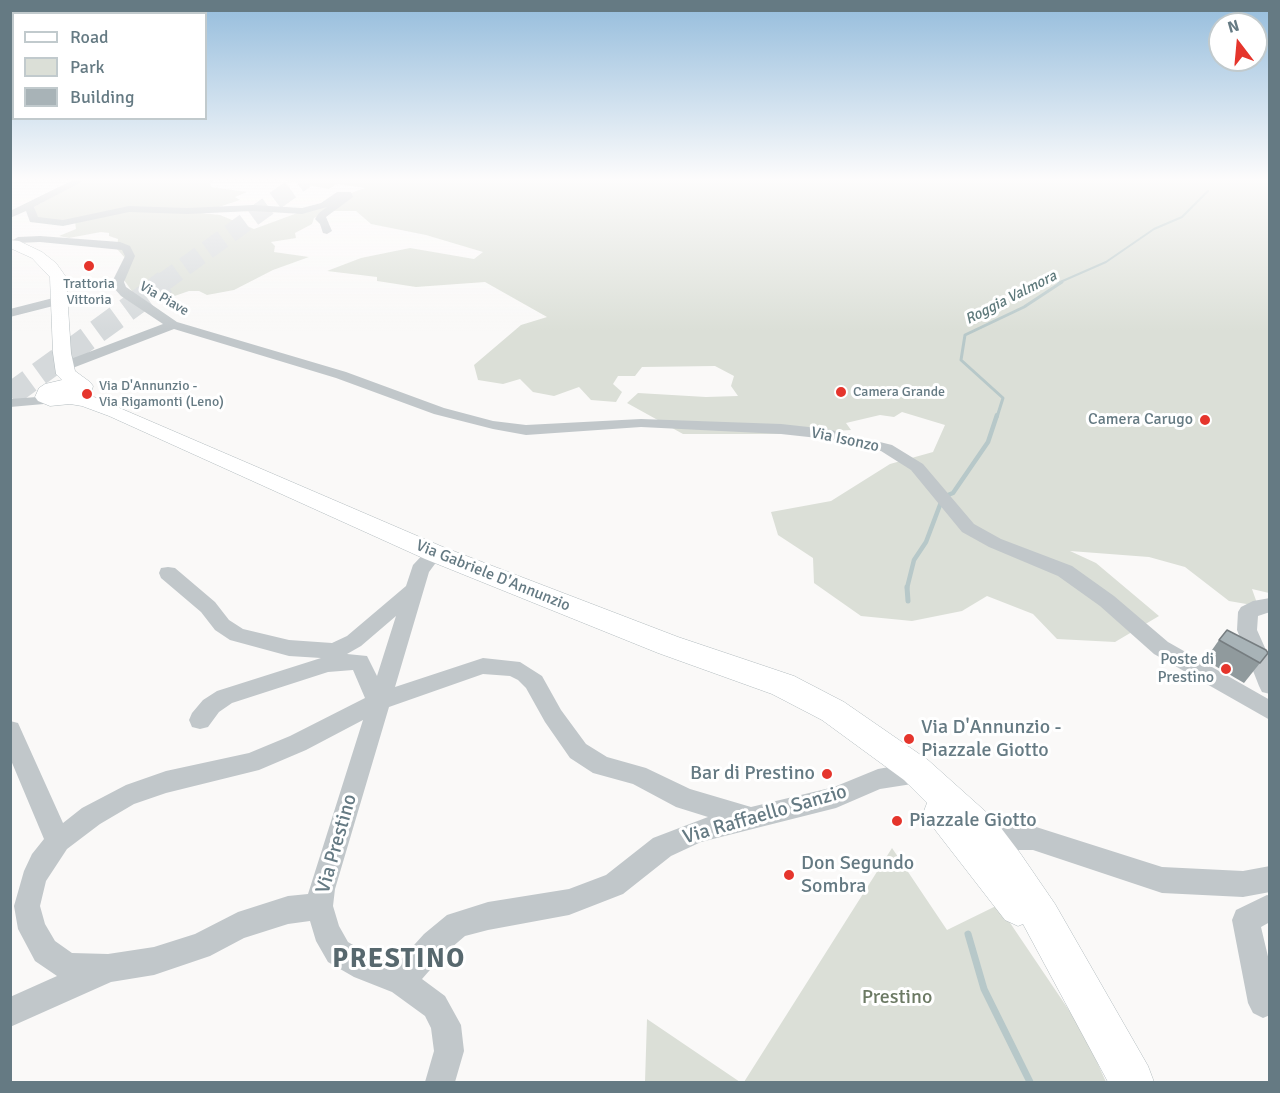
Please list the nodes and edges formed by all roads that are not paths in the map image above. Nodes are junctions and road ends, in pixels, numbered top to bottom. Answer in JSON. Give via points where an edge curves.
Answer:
{"nodes":[{"id":1,"x":13,"y":242,"type":"edge"},
{"id":2,"x":61,"y":300,"type":"junction"},
{"id":3,"x":10,"y":313,"type":"edge"},
{"id":4,"x":173,"y":325,"type":"junction"},
{"id":5,"x":341,"y":375,"type":"joint"},
{"id":6,"x":65,"y":385,"type":"junction"},
{"id":7,"x":10,"y":403,"type":"edge"},
{"id":8,"x":434,"y":553,"type":"junction"},
{"id":9,"x":168,"y":573,"type":"dead end"},
{"id":10,"x":416,"y":588,"type":"junction"},
{"id":11,"x":1269,"y":605,"type":"edge"},
{"id":12,"x":1269,"y":686,"type":"edge"},
{"id":13,"x":378,"y":702,"type":"junction"},
{"id":14,"x":1269,"y":711,"type":"edge"},
{"id":15,"x":200,"y":720,"type":"dead end"},
{"id":16,"x":10,"y":730,"type":"edge"},
{"id":17,"x":908,"y":766,"type":"junction"},
{"id":18,"x":942,"y":803,"type":"junction"},
{"id":19,"x":751,"y":818,"type":"junction"},
{"id":20,"x":58,"y":841,"type":"junction"},
{"id":21,"x":1019,"y":847,"type":"junction"},
{"id":22,"x":1262,"y":880,"type":"edge"},
{"id":23,"x":320,"y":906,"type":"junction"},
{"id":24,"x":1268,"y":908,"type":"edge"},
{"id":25,"x":19,"y":909,"type":"edge"},
{"id":26,"x":1059,"y":954,"type":"junction"},
{"id":27,"x":108,"y":968,"type":"junction"},
{"id":28,"x":401,"y":981,"type":"junction"},
{"id":29,"x":1263,"y":1003,"type":"dead end"},
{"id":30,"x":10,"y":1012,"type":"edge"},
{"id":31,"x":440,"y":1083,"type":"edge"},
{"id":32,"x":1132,"y":1083,"type":"edge"}],
"edges":[{"from":1,"to":2,"type":"main road","via":[[50,266],[58,277]]},
{"from":1,"to":4,"type":"street","name":"Via Piave","via":[[32,238],[109,243],[126,248],[130,256],[118,282],[120,288]]},
{"from":2,"to":3,"type":"street"},
{"from":2,"to":6,"type":"main road"},
{"from":4,"to":5,"type":"street","name":"Via Piave"},
{"from":4,"to":6,"type":"street"},
{"from":5,"to":14,"type":"street","name":"Via Isonzo","via":[[439,411],[526,430],[642,423],[770,428],[827,434],[886,448],[917,467],[968,528],[1074,577],[1161,648]]},
{"from":6,"to":7,"type":"street","via":[[27,401]]},
{"from":6,"to":8,"type":"main road","name":"Via Gabriele D'Annunzio"},
{"from":8,"to":10,"type":"street","name":"Via Prestino","via":[[420,570]]},
{"from":8,"to":17,"type":"main road","name":"Via Gabriele D'Annunzio","via":[[668,645],[783,685],[833,711]]},
{"from":9,"to":10,"type":"street","via":[[237,635],[290,648],[335,651],[354,641]]},
{"from":10,"to":13,"type":"street","name":"Via Prestino"},
{"from":11,"to":12,"type":"street","via":[[1248,612],[1246,630]]},
{"from":13,"to":15,"type":"street","via":[[360,662],[344,662],[225,697]]},
{"from":13,"to":19,"type":"street","via":[[463,671],[483,666],[513,668],[534,682],[553,716],[588,759],[654,782],[685,799]]},
{"from":13,"to":20,"type":"street","via":[[251,763],[166,782],[126,796]]},
{"from":13,"to":23,"type":"street","name":"Via Prestino"},
{"from":16,"to":20,"type":"street"},
{"from":17,"to":18,"type":"main road","name":"Via Gabriele D'Annunzio"},
{"from":17,"to":19,"type":"street","name":"Via Raffaello Sanzio","via":[[836,797]]},
{"from":18,"to":21,"type":"main road","name":"Via Gabriele D'Annunzio","via":[[982,832]]},
{"from":18,"to":21,"type":"street","via":[[990,823]]},
{"from":18,"to":26,"type":"main road","name":"Via Gabriele D'Annunzio","via":[[993,877]]},
{"from":19,"to":28,"type":"street","name":"Via Raffaello Sanzio","via":[[698,831],[662,847],[614,885],[569,902],[488,916],[457,926],[434,944]]},
{"from":20,"to":25,"type":"street","via":[[41,863]]},
{"from":21,"to":22,"type":"street","via":[[1162,880],[1243,884]]},
{"from":21,"to":26,"type":"main road","name":"Via Gabriele D'Annunzio","via":[[1041,918]]},
{"from":22,"to":24,"type":"street"},
{"from":23,"to":27,"type":"street","via":[[288,910],[238,926],[200,946],[154,961]]},
{"from":23,"to":28,"type":"street","name":"Via Prestino","via":[[326,931],[338,952]]},
{"from":24,"to":29,"type":"street","via":[[1246,920]]},
{"from":25,"to":27,"type":"street","via":[[45,951],[68,967]]},
{"from":26,"to":32,"type":"main road","name":"Via Gabriele D'Annunzio"},
{"from":27,"to":30,"type":"street"},
{"from":28,"to":31,"type":"street","name":"Via Prestino","via":[[435,1005],[446,1025],[449,1052]]}]}
